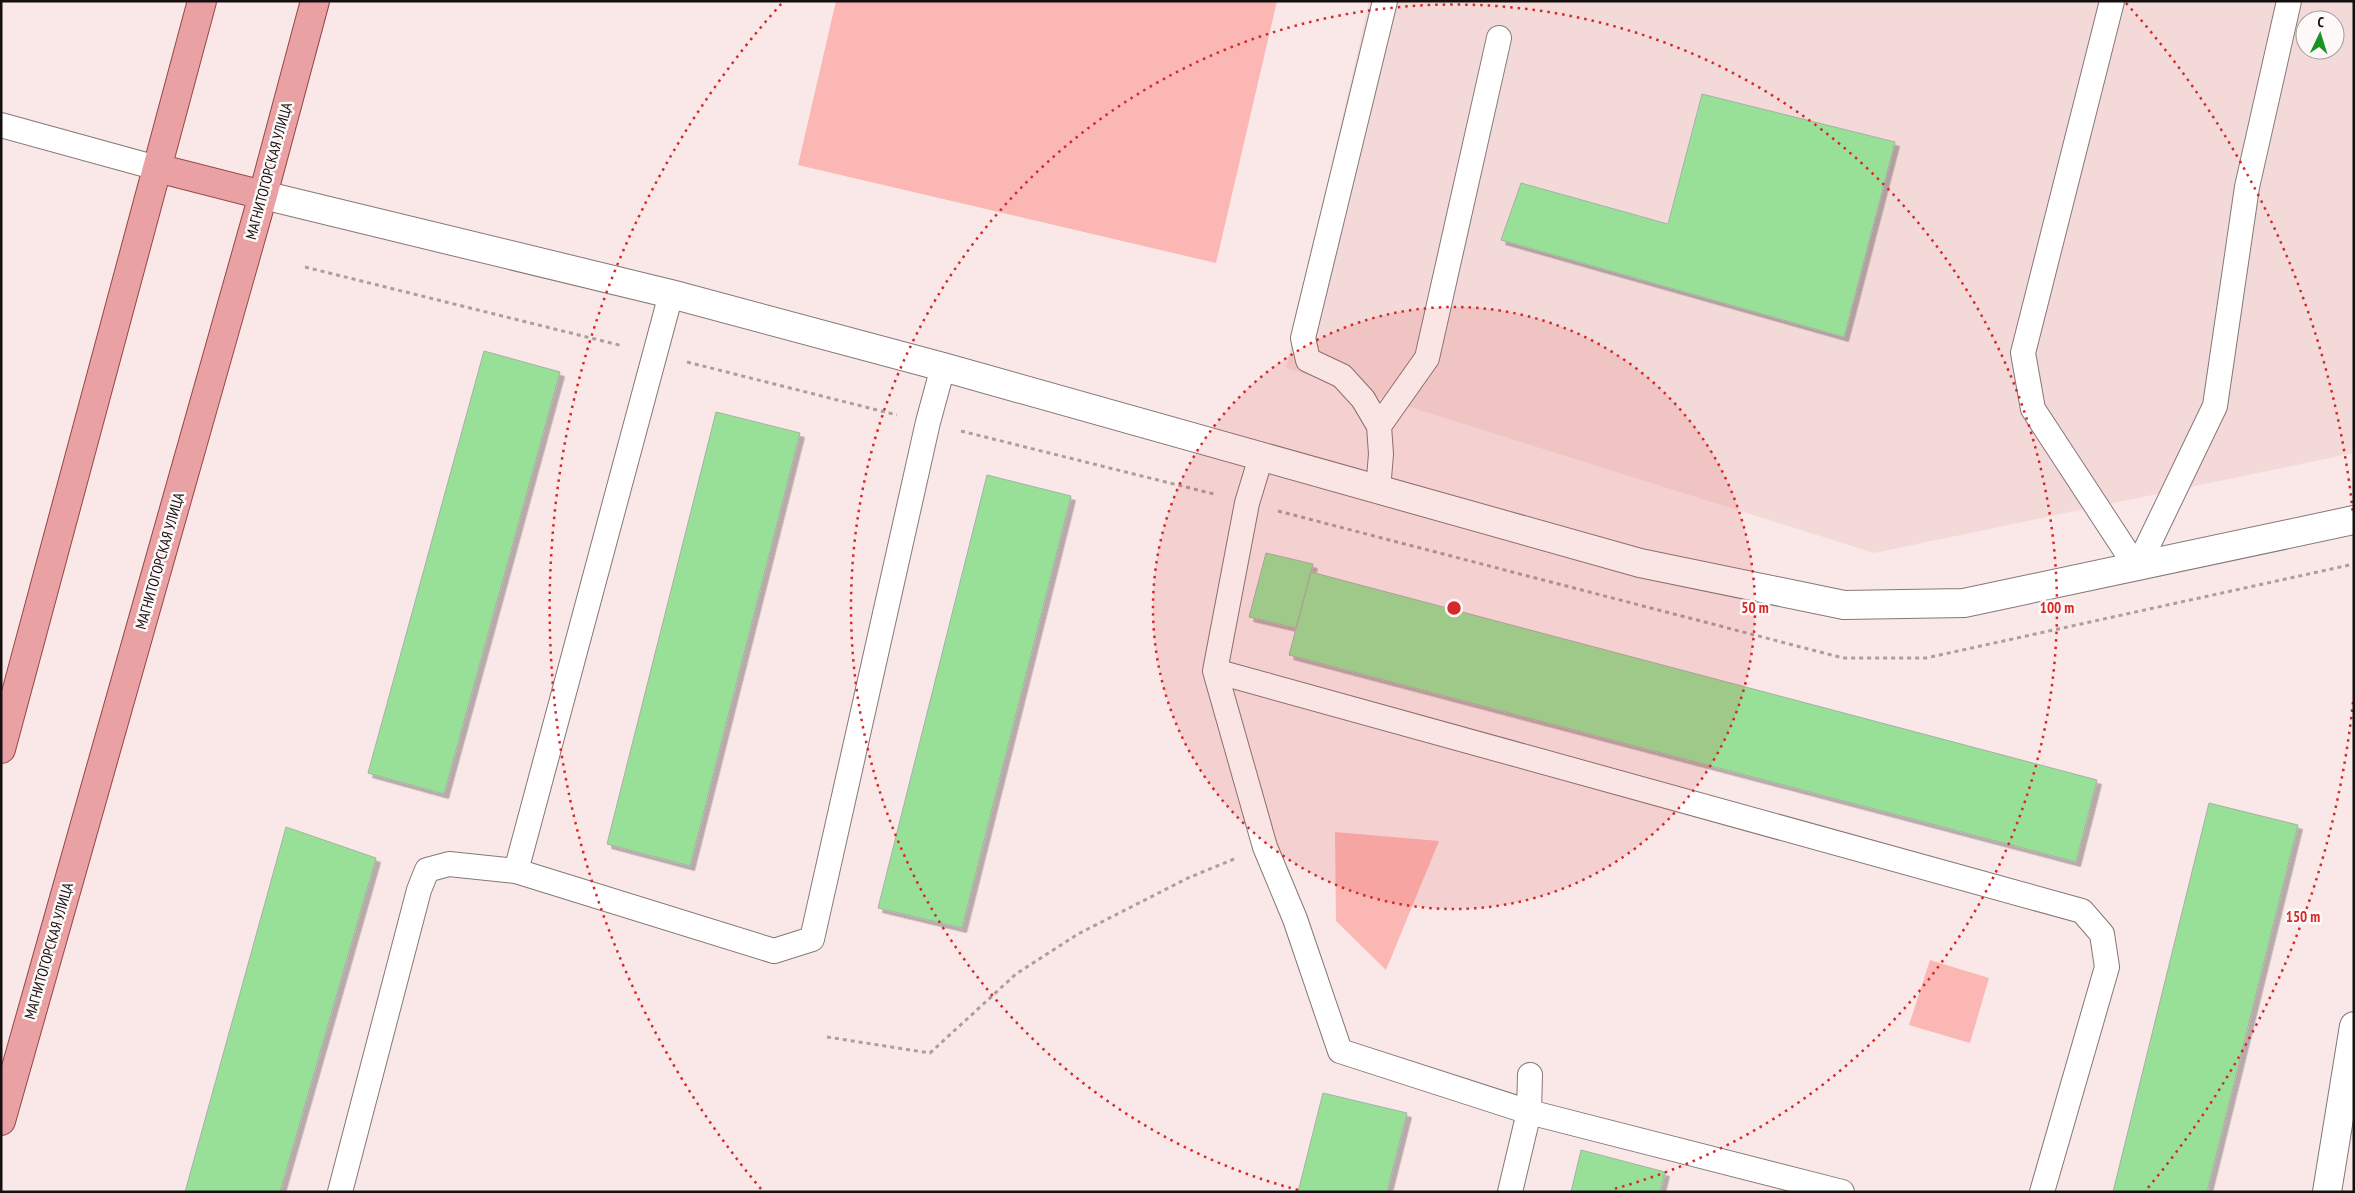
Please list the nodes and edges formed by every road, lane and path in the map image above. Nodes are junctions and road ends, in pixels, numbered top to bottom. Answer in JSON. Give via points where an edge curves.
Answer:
{"nodes":[{"id":1,"x":202,"y":1,"type":"edge"},
{"id":2,"x":314,"y":1,"type":"edge"},
{"id":3,"x":1385,"y":1,"type":"edge"},
{"id":4,"x":2112,"y":1,"type":"edge"},
{"id":5,"x":2290,"y":1,"type":"edge"},
{"id":6,"x":1499,"y":38,"type":"dead end"},
{"id":7,"x":1,"y":125,"type":"edge"},
{"id":8,"x":157,"y":168,"type":"junction"},
{"id":9,"x":263,"y":194,"type":"junction"},
{"id":10,"x":671,"y":294,"type":"junction"},
{"id":11,"x":943,"y":367,"type":"junction"},
{"id":12,"x":1379,"y":426,"type":"junction"},
{"id":13,"x":1261,"y":456,"type":"junction"},
{"id":14,"x":1378,"y":490,"type":"junction"},
{"id":15,"x":2354,"y":520,"type":"edge"},
{"id":16,"x":2136,"y":568,"type":"junction"},
{"id":17,"x":1215,"y":671,"type":"junction"},
{"id":18,"x":1,"y":749,"type":"edge"},
{"id":19,"x":1265,"y":847,"type":"junction"},
{"id":20,"x":516,"y":871,"type":"junction"},
{"id":21,"x":2354,"y":1026,"type":"edge"},
{"id":22,"x":827,"y":1037,"type":"dead end"},
{"id":23,"x":1530,"y":1075,"type":"dead end"},
{"id":24,"x":1529,"y":1112,"type":"junction"},
{"id":25,"x":1,"y":1121,"type":"edge"},
{"id":26,"x":340,"y":1192,"type":"edge"},
{"id":27,"x":1510,"y":1192,"type":"edge"},
{"id":28,"x":1842,"y":1192,"type":"edge"},
{"id":29,"x":2042,"y":1192,"type":"edge"},
{"id":30,"x":2327,"y":1192,"type":"edge"}],
"edges":[{"from":1,"to":8,"type":"main road"},
{"from":2,"to":9,"type":"main road","name":"МАГНИТОГОРСКАЯ УЛИЦА"},
{"from":3,"to":12,"type":"lane","via":[[1303,338],[1308,360],[1342,376],[1364,399]]},
{"from":4,"to":16,"type":"lane","via":[[2023,352],[2033,409]]},
{"from":5,"to":16,"type":"lane","via":[[2246,187],[2215,406]]},
{"from":6,"to":12,"type":"lane","via":[[1427,358]]},
{"from":7,"to":8,"type":"lane"},
{"from":8,"to":9,"type":"main road"},
{"from":8,"to":18,"type":"main road"},
{"from":9,"to":10,"type":"street"},
{"from":9,"to":25,"type":"main road","name":"МАГНИТОГОРСКАЯ УЛИЦА"},
{"from":10,"to":11,"type":"street"},
{"from":10,"to":20,"type":"lane"},
{"from":11,"to":13,"type":"street"},
{"from":11,"to":20,"type":"lane","via":[[812,939],[774,951]]},
{"from":12,"to":14,"type":"lane"},
{"from":13,"to":14,"type":"street"},
{"from":13,"to":17,"type":"lane","via":[[1247,503]]},
{"from":14,"to":16,"type":"street","via":[[1640,563],[1844,606],[1964,603]]},
{"from":15,"to":16,"type":"street"},
{"from":17,"to":19,"type":"lane"},
{"from":17,"to":29,"type":"lane","via":[[2082,911],[2102,934],[2107,967]]},
{"from":19,"to":22,"type":"path","via":[[1188,878],[1078,934],[1016,974],[930,1053]]},
{"from":19,"to":24,"type":"lane","via":[[1295,919],[1340,1051]]},
{"from":20,"to":26,"type":"lane","via":[[449,864],[427,870],[419,890]]},
{"from":21,"to":30,"type":"street"},
{"from":23,"to":24,"type":"lane"},
{"from":24,"to":27,"type":"lane"},
{"from":24,"to":28,"type":"lane"}]}
